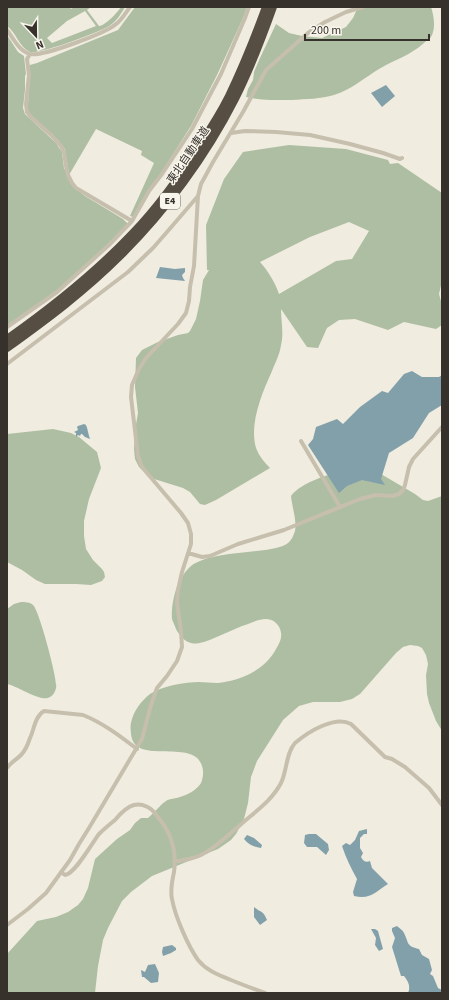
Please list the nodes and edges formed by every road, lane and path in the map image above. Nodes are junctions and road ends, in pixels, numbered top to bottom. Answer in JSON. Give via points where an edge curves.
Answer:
{"nodes":[{"id":1,"x":130,"y":7,"type":"edge"},
{"id":2,"x":249,"y":7,"type":"edge"},
{"id":3,"x":266,"y":7,"type":"edge"},
{"id":4,"x":273,"y":7,"type":"edge"},
{"id":5,"x":363,"y":7,"type":"edge"},
{"id":6,"x":7,"y":30,"type":"edge"},
{"id":7,"x":30,"y":54,"type":"junction"},
{"id":8,"x":231,"y":133,"type":"junction"},
{"id":9,"x":402,"y":158,"type":"dead end"},
{"id":10,"x":198,"y":196,"type":"junction"},
{"id":11,"x":132,"y":221,"type":"junction"},
{"id":12,"x":7,"y":327,"type":"edge"},
{"id":13,"x":7,"y":340,"type":"edge"},
{"id":14,"x":7,"y":348,"type":"edge"},
{"id":15,"x":7,"y":364,"type":"edge"},
{"id":16,"x":442,"y":427,"type":"edge"},
{"id":17,"x":301,"y":441,"type":"dead end"},
{"id":18,"x":340,"y":507,"type":"junction"},
{"id":19,"x":188,"y":553,"type":"junction"},
{"id":20,"x":137,"y":749,"type":"junction"},
{"id":21,"x":7,"y":768,"type":"edge"},
{"id":22,"x":442,"y":805,"type":"edge"},
{"id":23,"x":174,"y":862,"type":"junction"},
{"id":24,"x":61,"y":872,"type":"junction"},
{"id":25,"x":7,"y":924,"type":"edge"},
{"id":26,"x":265,"y":993,"type":"edge"}],
"edges":[{"from":1,"to":7,"type":"street","via":[[117,24],[109,28],[54,50]]},
{"from":2,"to":11,"type":"street","via":[[221,74],[192,129],[149,191]]},
{"from":3,"to":13,"type":"highway","name":"東北自動車道","number":"E4","via":[[243,66],[214,124],[164,197],[132,234],[93,272]]},
{"from":4,"to":14,"type":"highway","name":"東北自動車道","number":"E4","via":[[235,100],[170,201],[98,278]]},
{"from":5,"to":8,"type":"street","via":[[346,12],[308,33],[266,70]]},
{"from":6,"to":7,"type":"street","via":[[22,50]]},
{"from":7,"to":11,"type":"street","via":[[27,59],[27,112],[61,146],[68,175],[76,188]]},
{"from":8,"to":9,"type":"street","via":[[245,131],[310,135]]},
{"from":8,"to":10,"type":"street","via":[[201,184]]},
{"from":10,"to":15,"type":"street","via":[[163,238],[128,272]]},
{"from":10,"to":19,"type":"street","via":[[194,266],[186,313],[138,369],[131,397],[138,456],[142,466],[188,523],[191,544]]},
{"from":11,"to":12,"type":"street","via":[[57,292]]},
{"from":16,"to":18,"type":"street","via":[[413,459],[399,494],[371,496]]},
{"from":17,"to":18,"type":"street"},
{"from":18,"to":19,"type":"street","via":[[210,556],[202,557]]},
{"from":19,"to":20,"type":"street","via":[[177,603],[182,647],[177,662],[156,688]]},
{"from":20,"to":21,"type":"street","via":[[88,717],[44,711],[37,719],[23,753]]},
{"from":20,"to":24,"type":"street"},
{"from":22,"to":23,"type":"street","via":[[429,788],[406,767],[385,757],[351,724],[338,721],[317,728],[293,745],[283,778],[275,792],[232,833],[200,856]]},
{"from":23,"to":24,"type":"street","via":[[171,838],[162,822],[144,805],[134,805],[122,812],[100,833],[69,874]]},
{"from":23,"to":26,"type":"street","via":[[171,898],[197,959],[222,977]]},
{"from":24,"to":25,"type":"street","via":[[46,893]]}]}
